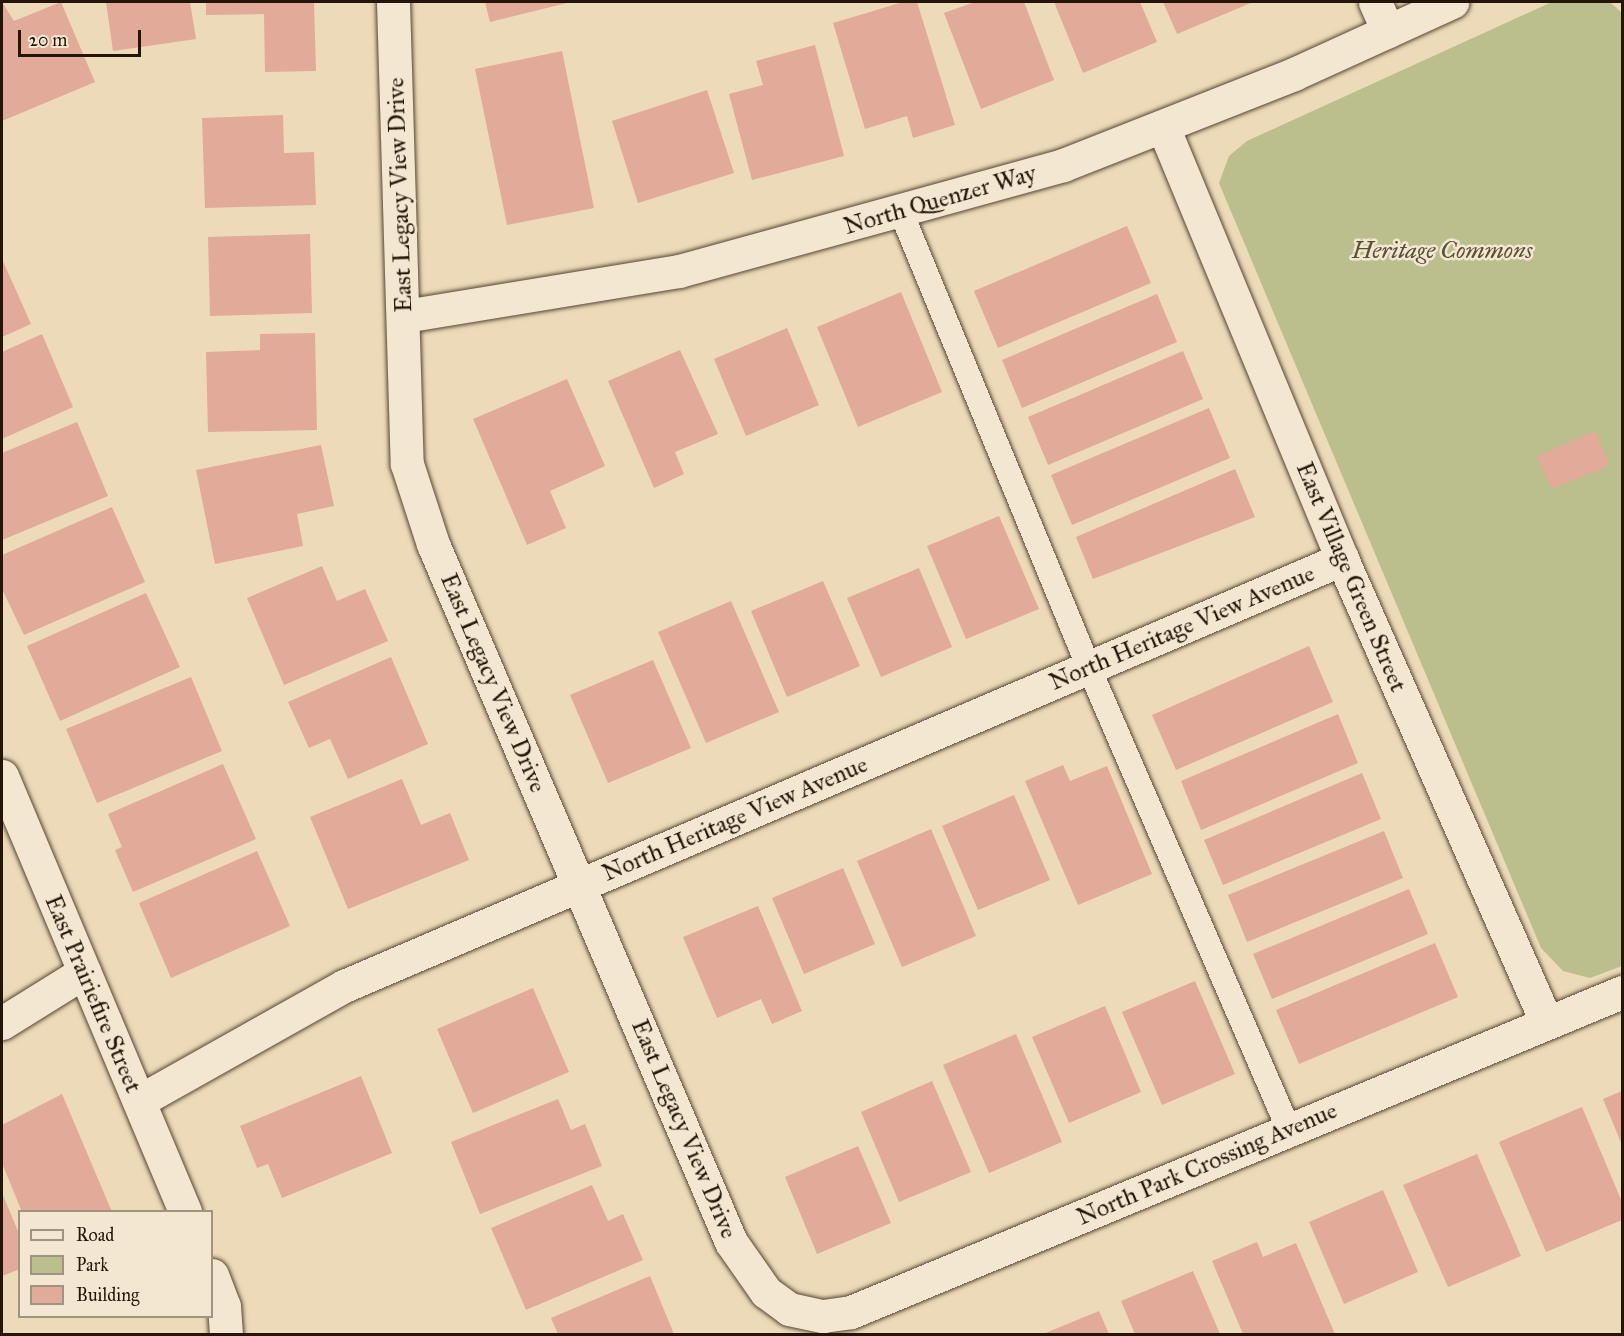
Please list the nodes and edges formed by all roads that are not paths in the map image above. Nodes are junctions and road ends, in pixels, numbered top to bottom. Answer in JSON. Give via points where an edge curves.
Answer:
{"nodes":[{"id":1,"x":393,"y":2,"type":"edge"},
{"id":2,"x":1375,"y":2,"type":"edge"},
{"id":3,"x":1452,"y":2,"type":"edge"},
{"id":4,"x":1389,"y":31,"type":"junction"},
{"id":5,"x":1164,"y":129,"type":"junction"},
{"id":6,"x":901,"y":212,"type":"junction"},
{"id":7,"x":404,"y":316,"type":"junction"},
{"id":8,"x":1342,"y":560,"type":"junction"},
{"id":9,"x":1089,"y":668,"type":"junction"},
{"id":10,"x":2,"y":776,"type":"edge"},
{"id":11,"x":580,"y":885,"type":"junction"},
{"id":12,"x":84,"y":972,"type":"junction"},
{"id":13,"x":1623,"y":992,"type":"edge"},
{"id":14,"x":1546,"y":1021,"type":"junction"},
{"id":15,"x":2,"y":1023,"type":"edge"},
{"id":16,"x":139,"y":1101,"type":"junction"},
{"id":17,"x":1289,"y":1130,"type":"junction"},
{"id":18,"x":184,"y":1210,"type":"edge"},
{"id":19,"x":213,"y":1278,"type":"edge"},
{"id":20,"x":789,"y":1309,"type":"joint"},
{"id":21,"x":226,"y":1335,"type":"edge"}],
"edges":[{"from":1,"to":7,"type":"street","name":"East Legacy View Drive"},
{"from":2,"to":4,"type":"street"},
{"from":3,"to":4,"type":"street","name":"North Quenzer Way"},
{"from":4,"to":5,"type":"street","name":"North Quenzer Way"},
{"from":5,"to":6,"type":"street","name":"North Quenzer Way"},
{"from":5,"to":8,"type":"street","name":"East Village Green Street"},
{"from":6,"to":7,"type":"street","name":"North Quenzer Way","via":[[679,271]]},
{"from":6,"to":9,"type":"lane"},
{"from":7,"to":11,"type":"street","name":"East Legacy View Drive","via":[[407,464],[433,544]]},
{"from":8,"to":9,"type":"street","name":"North Heritage View Avenue"},
{"from":8,"to":14,"type":"street","name":"East Village Green Street"},
{"from":9,"to":11,"type":"street","name":"North Heritage View Avenue"},
{"from":9,"to":17,"type":"lane"},
{"from":10,"to":12,"type":"street","name":"East Prairiefire Street"},
{"from":11,"to":16,"type":"street","name":"North Heritage View Avenue","via":[[344,986]]},
{"from":11,"to":20,"type":"street","name":"East Legacy View Drive","via":[[731,1242],[766,1292]]},
{"from":12,"to":15,"type":"street"},
{"from":12,"to":16,"type":"street","name":"East Prairiefire Street"},
{"from":13,"to":14,"type":"street","name":"North Park Crossing Avenue"},
{"from":14,"to":17,"type":"street","name":"North Park Crossing Avenue"},
{"from":16,"to":18,"type":"street","name":"East Prairiefire Street"},
{"from":17,"to":20,"type":"street","name":"North Park Crossing Avenue","via":[[851,1312],[823,1316]]},
{"from":19,"to":21,"type":"street","via":[[224,1306]]}]}
